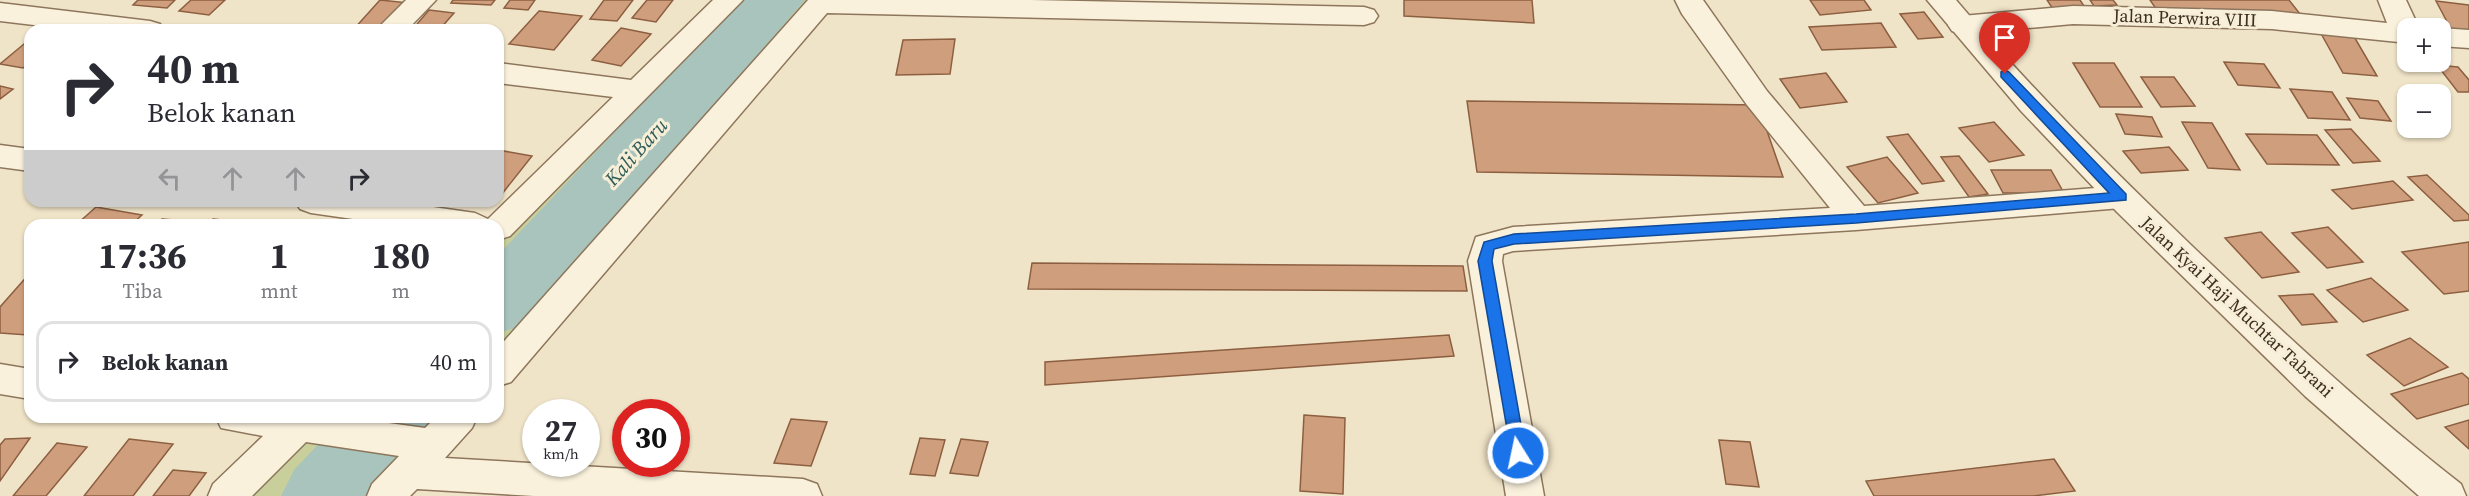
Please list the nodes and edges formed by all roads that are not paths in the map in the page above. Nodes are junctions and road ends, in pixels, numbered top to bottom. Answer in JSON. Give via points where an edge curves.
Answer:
{"nodes":[{"id":1,"x":422,"y":0,"type":"edge"},
{"id":2,"x":729,"y":0,"type":"edge"},
{"id":3,"x":1689,"y":0,"type":"edge"},
{"id":4,"x":1941,"y":0,"type":"edge"},
{"id":5,"x":2392,"y":0,"type":"edge"},
{"id":6,"x":822,"y":2,"type":"edge"},
{"id":7,"x":0,"y":12,"type":"edge"},
{"id":8,"x":1364,"y":16,"type":"dead end"},
{"id":9,"x":2400,"y":18,"type":"edge"},
{"id":10,"x":100,"y":24,"type":"edge"},
{"id":11,"x":396,"y":24,"type":"edge"},
{"id":12,"x":1962,"y":25,"type":"junction"},
{"id":13,"x":2397,"y":33,"type":"edge"},
{"id":14,"x":2451,"y":38,"type":"edge"},
{"id":15,"x":2469,"y":39,"type":"edge"},
{"id":16,"x":504,"y":74,"type":"edge"},
{"id":17,"x":634,"y":90,"type":"junction"},
{"id":18,"x":0,"y":156,"type":"edge"},
{"id":19,"x":24,"y":159,"type":"edge"},
{"id":20,"x":2121,"y":197,"type":"junction"},
{"id":21,"x":352,"y":207,"type":"edge"},
{"id":22,"x":434,"y":219,"type":"edge"},
{"id":23,"x":1856,"y":219,"type":"junction"},
{"id":24,"x":504,"y":222,"type":"edge"},
{"id":25,"x":504,"y":365,"type":"edge"},
{"id":26,"x":0,"y":379,"type":"edge"},
{"id":27,"x":24,"y":383,"type":"edge"},
{"id":28,"x":287,"y":423,"type":"edge"},
{"id":29,"x":453,"y":423,"type":"edge"},
{"id":30,"x":314,"y":426,"type":"edge"},
{"id":31,"x":413,"y":464,"type":"edge"},
{"id":32,"x":227,"y":496,"type":"edge"},
{"id":33,"x":803,"y":496,"type":"edge"},
{"id":34,"x":1525,"y":496,"type":"edge"},
{"id":35,"x":2447,"y":496,"type":"edge"}],
"edges":[{"from":1,"to":11,"type":"street"},
{"from":2,"to":17,"type":"street"},
{"from":3,"to":23,"type":"street","via":[[1757,98]]},
{"from":4,"to":12,"type":"street","name":"Jalan Kyai Haji Muchtar Tabrani"},
{"from":5,"to":9,"type":"street"},
{"from":6,"to":8,"type":"street"},
{"from":6,"to":25,"type":"street"},
{"from":7,"to":10,"type":"street"},
{"from":12,"to":13,"type":"street","name":"Jalan Perwira VIII","via":[[2073,15],[2272,20]]},
{"from":12,"to":20,"type":"street","name":"Jalan Kyai Haji Muchtar Tabrani"},
{"from":14,"to":15,"type":"street"},
{"from":16,"to":17,"type":"street"},
{"from":17,"to":24,"type":"street"},
{"from":18,"to":19,"type":"street"},
{"from":20,"to":23,"type":"street"},
{"from":20,"to":35,"type":"street","name":"Jalan Kyai Haji Muchtar Tabrani","via":[[2274,345]]},
{"from":21,"to":22,"type":"street"},
{"from":23,"to":34,"type":"street","via":[[1514,239],[1488,246],[1485,261]]},
{"from":26,"to":27,"type":"street"},
{"from":28,"to":30,"type":"street"},
{"from":29,"to":31,"type":"street"},
{"from":30,"to":31,"type":"street"},
{"from":30,"to":32,"type":"street"},
{"from":31,"to":33,"type":"street"}]}
